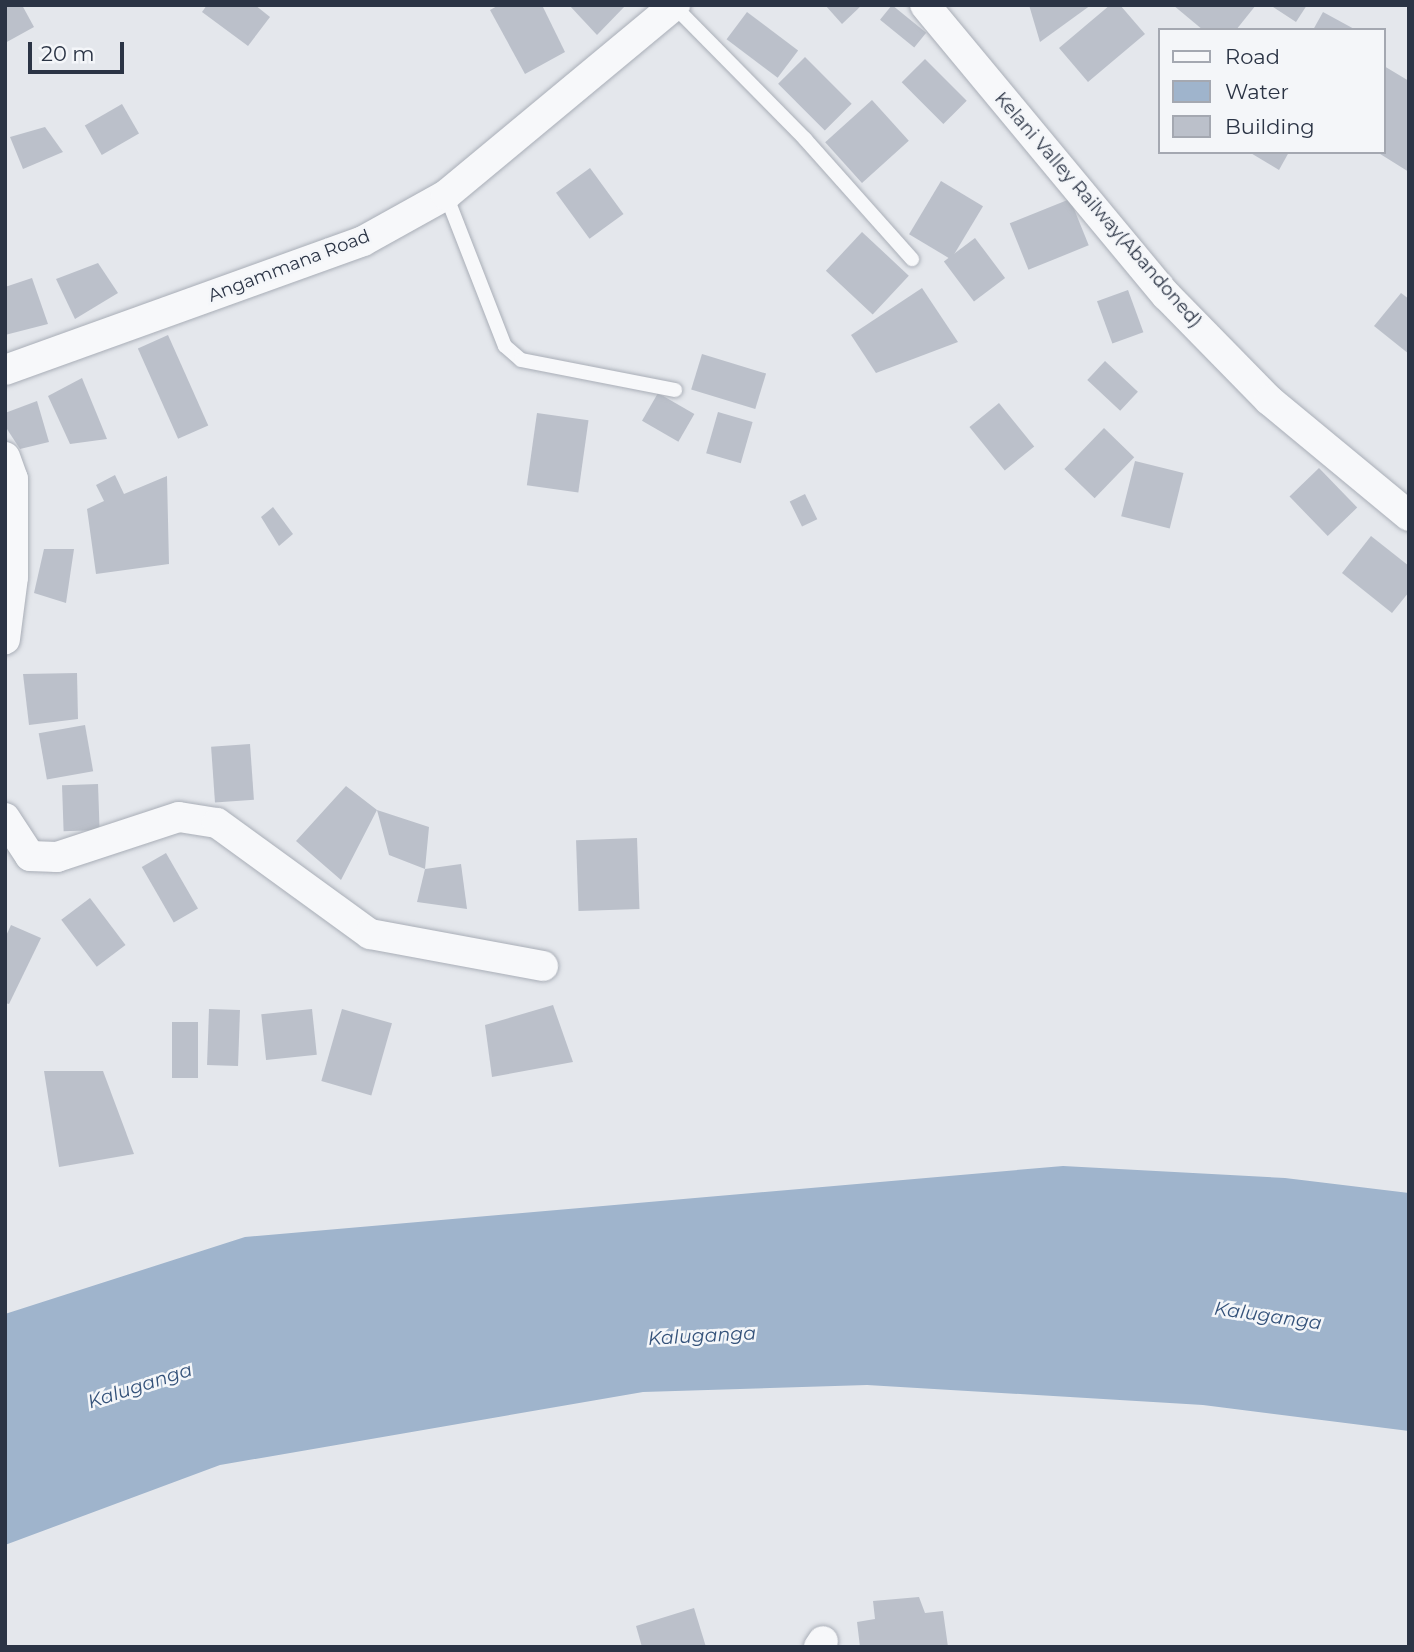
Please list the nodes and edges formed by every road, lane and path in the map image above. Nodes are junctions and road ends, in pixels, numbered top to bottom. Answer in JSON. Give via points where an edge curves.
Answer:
{"nodes":[{"id":1,"x":925,"y":5,"type":"edge"},
{"id":2,"x":675,"y":6,"type":"edge"},
{"id":3,"x":446,"y":195,"type":"junction"},
{"id":4,"x":912,"y":259,"type":"dead end"},
{"id":5,"x":5,"y":370,"type":"edge"},
{"id":6,"x":675,"y":390,"type":"dead end"},
{"id":7,"x":5,"y":457,"type":"edge"},
{"id":8,"x":1409,"y":516,"type":"edge"},
{"id":9,"x":5,"y":639,"type":"edge"},
{"id":10,"x":5,"y":818,"type":"edge"},
{"id":11,"x":543,"y":966,"type":"dead end"}],
"edges":[{"from":1,"to":8,"type":"street","name":"Kelani Valley Railway(Abandoned)","via":[[1167,296],[1269,400]]},
{"from":2,"to":3,"type":"street","name":"Angammana Road"},
{"from":2,"to":4,"type":"lane","via":[[805,139]]},
{"from":3,"to":5,"type":"street","name":"Angammana Road","via":[[363,241]]},
{"from":3,"to":6,"type":"lane","via":[[505,346],[521,360]]},
{"from":7,"to":9,"type":"street","via":[[13,479],[13,577]]},
{"from":10,"to":11,"type":"street","via":[[30,856],[57,857],[179,817],[217,823],[370,934]]}]}
